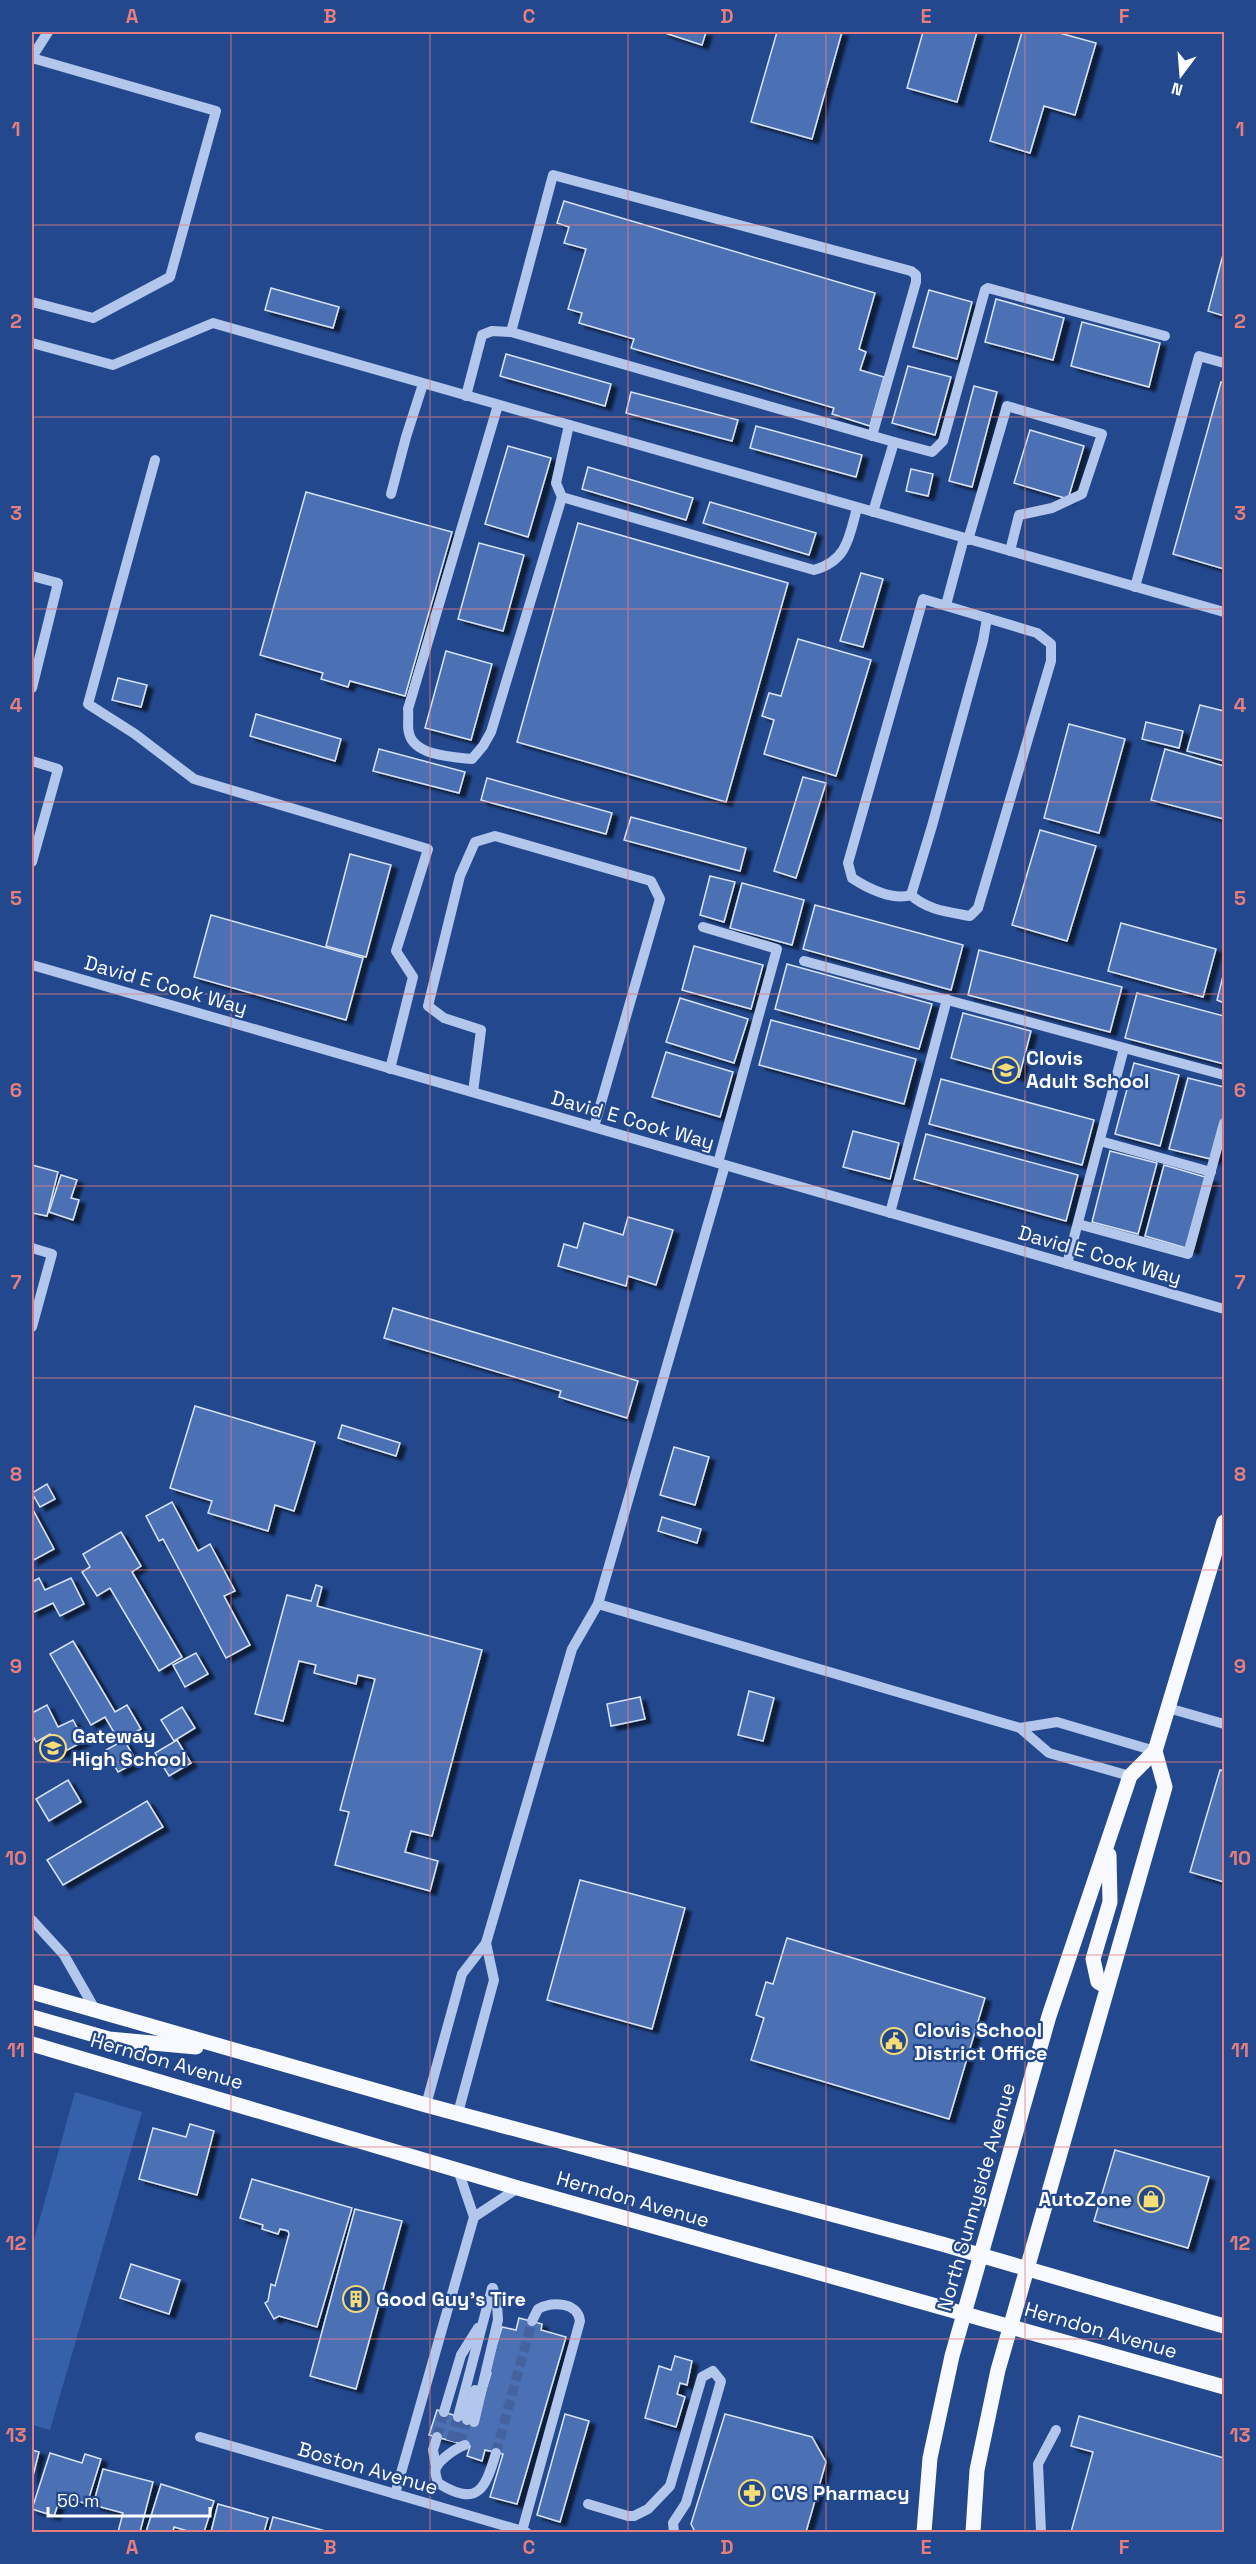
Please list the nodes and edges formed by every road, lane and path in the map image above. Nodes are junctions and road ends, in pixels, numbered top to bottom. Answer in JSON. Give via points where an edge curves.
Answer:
{"nodes":[{"id":1,"x":48,"y":32,"type":"edge"},
{"id":2,"x":32,"y":58,"type":"edge"},
{"id":3,"x":32,"y":302,"type":"edge"},
{"id":4,"x":511,"y":332,"type":"junction"},
{"id":5,"x":1166,"y":336,"type":"dead end"},
{"id":6,"x":32,"y":343,"type":"edge"},
{"id":7,"x":1224,"y":363,"type":"edge"},
{"id":8,"x":423,"y":384,"type":"junction"},
{"id":9,"x":466,"y":396,"type":"junction"},
{"id":10,"x":498,"y":405,"type":"junction"},
{"id":11,"x":569,"y":425,"type":"junction"},
{"id":12,"x":872,"y":436,"type":"junction"},
{"id":13,"x":894,"y":442,"type":"junction"},
{"id":14,"x":155,"y":460,"type":"dead end"},
{"id":15,"x":392,"y":494,"type":"dead end"},
{"id":16,"x":561,"y":496,"type":"junction"},
{"id":17,"x":857,"y":508,"type":"junction"},
{"id":18,"x":873,"y":512,"type":"junction"},
{"id":19,"x":966,"y":539,"type":"junction"},
{"id":20,"x":1010,"y":551,"type":"junction"},
{"id":21,"x":32,"y":576,"type":"edge"},
{"id":22,"x":1135,"y":587,"type":"junction"},
{"id":23,"x":946,"y":605,"type":"junction"},
{"id":24,"x":1224,"y":612,"type":"edge"},
{"id":25,"x":987,"y":618,"type":"junction"},
{"id":26,"x":32,"y":688,"type":"edge"},
{"id":27,"x":32,"y":761,"type":"edge"},
{"id":28,"x":35,"y":835,"type":"edge"},
{"id":29,"x":32,"y":862,"type":"edge"},
{"id":30,"x":911,"y":895,"type":"junction"},
{"id":31,"x":703,"y":927,"type":"dead end"},
{"id":32,"x":804,"y":961,"type":"dead end"},
{"id":33,"x":32,"y":965,"type":"edge"},
{"id":34,"x":947,"y":999,"type":"junction"},
{"id":35,"x":1124,"y":1048,"type":"junction"},
{"id":36,"x":390,"y":1069,"type":"junction"},
{"id":37,"x":1224,"y":1075,"type":"edge"},
{"id":38,"x":473,"y":1092,"type":"junction"},
{"id":39,"x":1224,"y":1123,"type":"edge"},
{"id":40,"x":594,"y":1127,"type":"junction"},
{"id":41,"x":1100,"y":1141,"type":"junction"},
{"id":42,"x":722,"y":1164,"type":"junction"},
{"id":43,"x":1211,"y":1172,"type":"junction"},
{"id":44,"x":890,"y":1213,"type":"junction"},
{"id":45,"x":1078,"y":1224,"type":"junction"},
{"id":46,"x":32,"y":1248,"type":"edge"},
{"id":47,"x":1067,"y":1264,"type":"junction"},
{"id":48,"x":1224,"y":1310,"type":"edge"},
{"id":49,"x":32,"y":1327,"type":"edge"},
{"id":50,"x":1224,"y":1522,"type":"edge"},
{"id":51,"x":598,"y":1604,"type":"junction"},
{"id":52,"x":1168,"y":1708,"type":"junction"},
{"id":53,"x":1224,"y":1724,"type":"edge"},
{"id":54,"x":1020,"y":1728,"type":"junction"},
{"id":55,"x":1155,"y":1751,"type":"junction"},
{"id":56,"x":1130,"y":1776,"type":"junction"},
{"id":57,"x":1108,"y":1846,"type":"junction"},
{"id":58,"x":32,"y":1920,"type":"edge"},
{"id":59,"x":486,"y":1943,"type":"junction"},
{"id":60,"x":1107,"y":1987,"type":"junction"},
{"id":61,"x":32,"y":1992,"type":"edge"},
{"id":62,"x":96,"y":2011,"type":"junction"},
{"id":63,"x":32,"y":2017,"type":"edge"},
{"id":64,"x":32,"y":2044,"type":"edge"},
{"id":65,"x":229,"y":2050,"type":"junction"},
{"id":66,"x":426,"y":2105,"type":"junction"},
{"id":67,"x":458,"y":2113,"type":"junction"},
{"id":68,"x":458,"y":2170,"type":"junction"},
{"id":69,"x":519,"y":2188,"type":"junction"},
{"id":70,"x":474,"y":2217,"type":"junction"},
{"id":71,"x":982,"y":2256,"type":"junction"},
{"id":72,"x":1029,"y":2270,"type":"junction"},
{"id":73,"x":966,"y":2314,"type":"junction"},
{"id":74,"x":486,"y":2315,"type":"junction"},
{"id":75,"x":532,"y":2322,"type":"tunnel mouth"},
{"id":76,"x":1012,"y":2326,"type":"junction"},
{"id":77,"x":1224,"y":2326,"type":"edge"},
{"id":78,"x":1224,"y":2387,"type":"edge"},
{"id":79,"x":444,"y":2412,"type":"tunnel mouth"},
{"id":80,"x":1056,"y":2430,"type":"dead end"},
{"id":81,"x":200,"y":2437,"type":"dead end"},
{"id":82,"x":437,"y":2437,"type":"tunnel mouth"},
{"id":83,"x":459,"y":2444,"type":"tunnel mouth"},
{"id":84,"x":496,"y":2453,"type":"tunnel mouth"},
{"id":85,"x":440,"y":2463,"type":"junction"},
{"id":86,"x":395,"y":2494,"type":"junction"},
{"id":87,"x":588,"y":2504,"type":"dead end"},
{"id":88,"x":524,"y":2532,"type":"edge"},
{"id":89,"x":674,"y":2532,"type":"edge"},
{"id":90,"x":924,"y":2532,"type":"edge"},
{"id":91,"x":974,"y":2532,"type":"edge"},
{"id":92,"x":1041,"y":2532,"type":"edge"}],
"edges":[{"from":1,"to":2,"type":"street"},
{"from":2,"to":3,"type":"street","via":[[216,111],[170,278],[93,318]]},
{"from":4,"to":9,"type":"street","via":[[482,335]]},
{"from":4,"to":12,"type":"street"},
{"from":4,"to":12,"type":"street","via":[[553,175],[911,271],[916,282]]},
{"from":5,"to":13,"type":"street","via":[[988,288],[943,441],[932,452]]},
{"from":6,"to":8,"type":"street","via":[[113,365],[213,323]]},
{"from":7,"to":22,"type":"street","via":[[1199,356]]},
{"from":8,"to":9,"type":"street"},
{"from":8,"to":15,"type":"street"},
{"from":9,"to":10,"type":"street"},
{"from":10,"to":11,"type":"street"},
{"from":10,"to":16,"type":"street","via":[[408,709],[409,735],[419,747],[472,759],[491,732]]},
{"from":11,"to":16,"type":"street","via":[[556,483]]},
{"from":11,"to":17,"type":"street"},
{"from":12,"to":13,"type":"street"},
{"from":13,"to":18,"type":"street"},
{"from":14,"to":36,"type":"street","via":[[88,704],[194,779],[428,849],[396,951],[414,977]]},
{"from":16,"to":17,"type":"street","via":[[814,570],[830,565],[841,554]]},
{"from":17,"to":18,"type":"street"},
{"from":18,"to":19,"type":"street"},
{"from":19,"to":20,"type":"street"},
{"from":19,"to":20,"type":"street","via":[[1007,406],[1102,434],[1082,494],[1052,508],[1019,515]]},
{"from":19,"to":23,"type":"street"},
{"from":20,"to":22,"type":"street"},
{"from":21,"to":26,"type":"street","via":[[58,583]]},
{"from":22,"to":24,"type":"street"},
{"from":23,"to":25,"type":"street"},
{"from":23,"to":30,"type":"street","via":[[923,599],[848,863],[852,878],[866,887],[902,898]]},
{"from":25,"to":30,"type":"street"},
{"from":25,"to":30,"type":"street","via":[[1037,633],[1051,644],[1052,661],[978,908],[970,916],[937,910]]},
{"from":27,"to":28,"type":"street","via":[[58,769]]},
{"from":28,"to":29,"type":"street"},
{"from":31,"to":42,"type":"street","via":[[777,950]]},
{"from":32,"to":34,"type":"street"},
{"from":33,"to":36,"type":"street","name":"David E Cook Way"},
{"from":34,"to":35,"type":"street"},
{"from":34,"to":44,"type":"street"},
{"from":35,"to":37,"type":"street"},
{"from":35,"to":41,"type":"street"},
{"from":36,"to":38,"type":"street","name":"David E Cook Way"},
{"from":38,"to":40,"type":"street","name":"David E Cook Way"},
{"from":38,"to":40,"type":"street","via":[[480,1030],[444,1018],[428,1006],[460,876],[475,842],[495,836],[651,881],[660,898]]},
{"from":39,"to":43,"type":"street"},
{"from":40,"to":42,"type":"street","name":"David E Cook Way"},
{"from":41,"to":43,"type":"street"},
{"from":41,"to":45,"type":"street"},
{"from":42,"to":44,"type":"street","name":"David E Cook Way"},
{"from":42,"to":51,"type":"street"},
{"from":43,"to":45,"type":"street","via":[[1188,1254]]},
{"from":44,"to":47,"type":"street","name":"David E Cook Way"},
{"from":45,"to":47,"type":"street"},
{"from":46,"to":49,"type":"street","via":[[52,1254]]},
{"from":47,"to":48,"type":"street","name":"David E Cook Way"},
{"from":50,"to":52,"type":"main road","name":"North Sunnyside Avenue"},
{"from":51,"to":54,"type":"street"},
{"from":51,"to":59,"type":"street","via":[[572,1649]]},
{"from":52,"to":53,"type":"street"},
{"from":52,"to":55,"type":"main road","name":"North Sunnyside Avenue"},
{"from":54,"to":55,"type":"street","via":[[1057,1722]]},
{"from":54,"to":56,"type":"street","via":[[1049,1754]]},
{"from":55,"to":56,"type":"main road","name":"North Sunnyside Avenue"},
{"from":55,"to":60,"type":"main road","via":[[1165,1787]]},
{"from":56,"to":57,"type":"main road","name":"North Sunnyside Avenue"},
{"from":57,"to":60,"type":"main road","via":[[1110,1902],[1093,1959],[1098,1982]]},
{"from":57,"to":71,"type":"main road","name":"North Sunnyside Avenue","via":[[1049,2016]]},
{"from":58,"to":62,"type":"street","via":[[64,1955]]},
{"from":59,"to":66,"type":"street","via":[[462,1974]]},
{"from":59,"to":67,"type":"street","via":[[494,1980]]},
{"from":60,"to":72,"type":"main road"},
{"from":61,"to":62,"type":"main road","name":"Herndon Avenue"},
{"from":62,"to":65,"type":"main road","name":"Herndon Avenue"},
{"from":63,"to":65,"type":"main road","via":[[109,2039]]},
{"from":64,"to":68,"type":"main road","name":"Herndon Avenue"},
{"from":65,"to":66,"type":"main road","name":"Herndon Avenue"},
{"from":66,"to":67,"type":"main road","name":"Herndon Avenue"},
{"from":67,"to":71,"type":"main road","name":"Herndon Avenue"},
{"from":68,"to":69,"type":"main road","name":"Herndon Avenue"},
{"from":68,"to":70,"type":"street"},
{"from":69,"to":70,"type":"street"},
{"from":69,"to":73,"type":"main road","name":"Herndon Avenue"},
{"from":70,"to":86,"type":"street"},
{"from":71,"to":72,"type":"main road","name":"Herndon Avenue"},
{"from":71,"to":73,"type":"main road","name":"North Sunnyside Avenue"},
{"from":72,"to":76,"type":"main road"},
{"from":72,"to":77,"type":"main road","name":"Herndon Avenue"},
{"from":73,"to":76,"type":"main road","name":"Herndon Avenue"},
{"from":73,"to":90,"type":"main road","name":"North Sunnyside Avenue","via":[[952,2356],[932,2447]]},
{"from":74,"to":74,"type":"street","via":[[466,2419],[498,2320],[493,2288]]},
{"from":74,"to":79,"type":"street","via":[[461,2355]]},
{"from":75,"to":88,"type":"street","via":[[538,2309],[550,2304],[574,2309],[580,2321]]},
{"from":76,"to":78,"type":"main road","name":"Herndon Avenue"},
{"from":76,"to":91,"type":"main road","via":[[984,2431]]},
{"from":80,"to":92,"type":"street","via":[[1038,2464]]},
{"from":81,"to":86,"type":"street","name":"Boston Avenue"},
{"from":82,"to":85,"type":"street","via":[[433,2450]]},
{"from":83,"to":85,"type":"street"},
{"from":84,"to":85,"type":"street","via":[[487,2482],[468,2494],[438,2483],[435,2473]]},
{"from":86,"to":88,"type":"street","name":"Boston Avenue"},
{"from":87,"to":89,"type":"street","via":[[634,2516],[663,2494],[670,2486],[702,2377],[713,2371],[721,2381]]}]}
